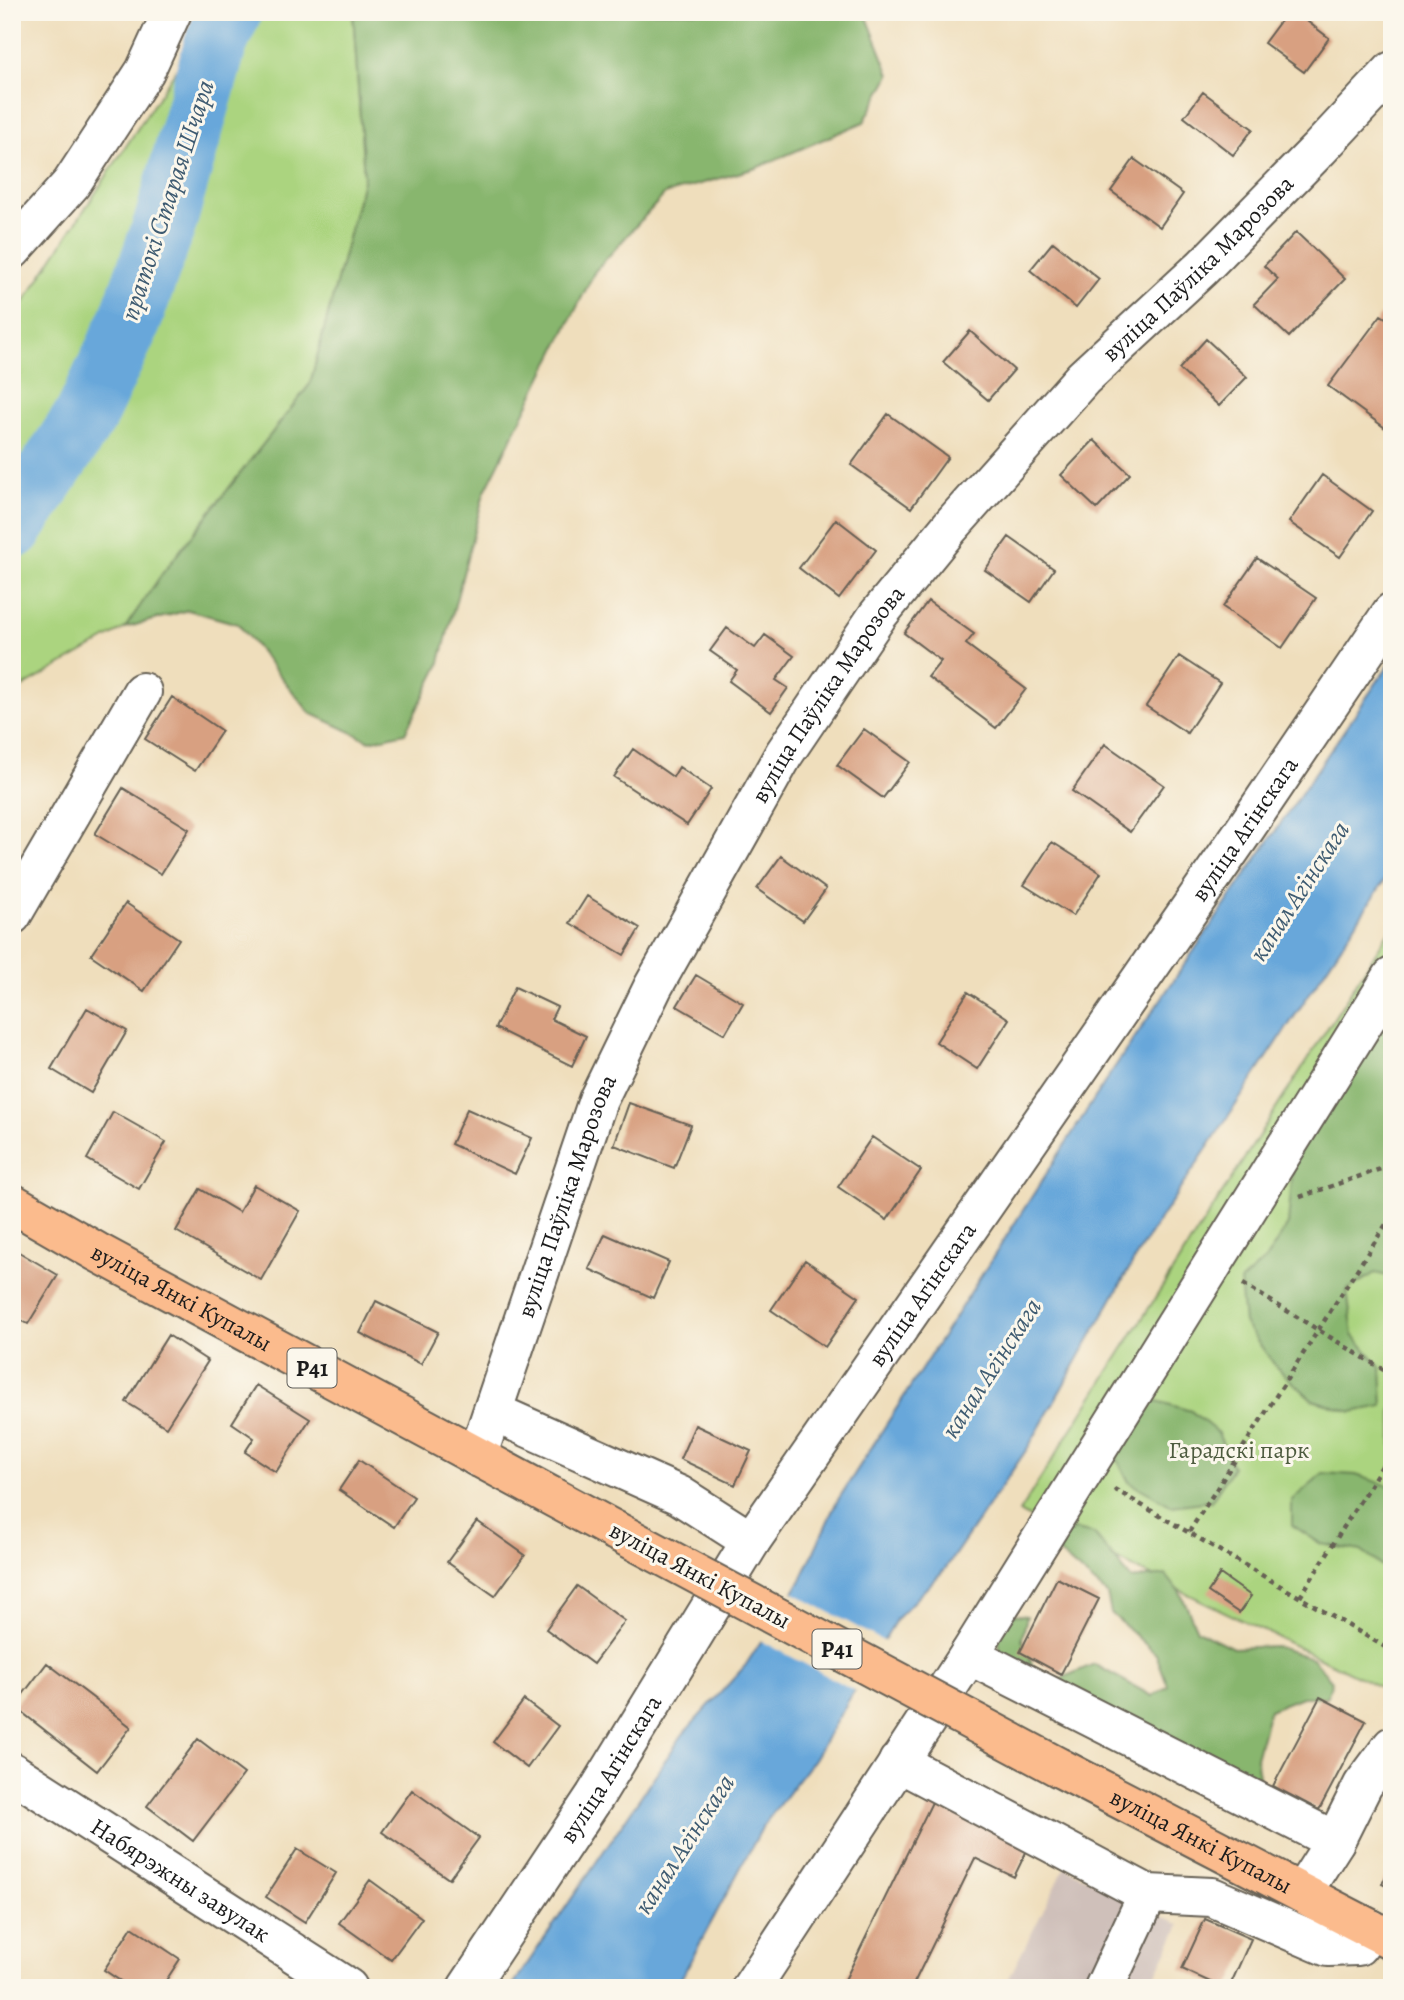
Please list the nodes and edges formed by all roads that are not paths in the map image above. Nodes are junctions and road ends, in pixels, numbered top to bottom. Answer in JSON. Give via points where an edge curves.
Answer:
{"nodes":[{"id":1,"x":172,"y":12,"type":"edge"},
{"id":2,"x":1392,"y":71,"type":"edge"},
{"id":3,"x":12,"y":250,"type":"edge"},
{"id":4,"x":1392,"y":612,"type":"edge"},
{"id":5,"x":142,"y":692,"type":"dead end"},
{"id":6,"x":12,"y":915,"type":"edge"},
{"id":7,"x":1392,"y":976,"type":"edge"},
{"id":8,"x":12,"y":1203,"type":"edge"},
{"id":9,"x":493,"y":1412,"type":"junction"},
{"id":10,"x":477,"y":1457,"type":"junction"},
{"id":11,"x":751,"y":1541,"type":"junction"},
{"id":12,"x":969,"y":1655,"type":"junction"},
{"id":13,"x":1392,"y":1746,"type":"edge"},
{"id":14,"x":898,"y":1762,"type":"junction"},
{"id":15,"x":12,"y":1772,"type":"edge"},
{"id":16,"x":1335,"y":1841,"type":"junction"},
{"id":17,"x":1302,"y":1893,"type":"junction"},
{"id":18,"x":1148,"y":1894,"type":"junction"},
{"id":19,"x":1381,"y":1935,"type":"edge"},
{"id":20,"x":348,"y":1988,"type":"edge"},
{"id":21,"x":467,"y":1988,"type":"edge"},
{"id":22,"x":751,"y":1988,"type":"edge"},
{"id":23,"x":1104,"y":1988,"type":"edge"}],
"edges":[{"from":1,"to":3,"type":"street","via":[[145,71],[78,172]]},
{"from":2,"to":9,"type":"street","name":"вуліца Паўліка Марозова","via":[[1202,268],[1083,378],[958,517],[878,615],[784,754],[653,987],[598,1100]]},
{"from":4,"to":11,"type":"street","name":"вуліца Агінскага"},
{"from":5,"to":6,"type":"street"},
{"from":7,"to":12,"type":"street"},
{"from":8,"to":10,"type":"main road","name":"вуліца Янкі Купалы","number":"Р41"},
{"from":9,"to":10,"type":"street","name":"вуліца Паўліка Марозова"},
{"from":9,"to":11,"type":"street","via":[[679,1496]]},
{"from":10,"to":17,"type":"main road","name":"вуліца Янкі Купалы","number":"Р41","bridge":true},
{"from":11,"to":21,"type":"street","name":"вуліца Агінскага","via":[[595,1796]]},
{"from":12,"to":14,"type":"street"},
{"from":12,"to":16,"type":"street"},
{"from":13,"to":16,"type":"street","via":[[1363,1785]]},
{"from":14,"to":18,"type":"street"},
{"from":14,"to":22,"type":"street"},
{"from":15,"to":20,"type":"street","name":"Набярэжны завулак"},
{"from":16,"to":17,"type":"street"},
{"from":17,"to":19,"type":"main road","name":"вуліца Янкі Купалы","number":"Р41"},
{"from":18,"to":19,"type":"street","via":[[1212,1897],[1328,1947],[1358,1946]]},
{"from":18,"to":23,"type":"street"}]}
